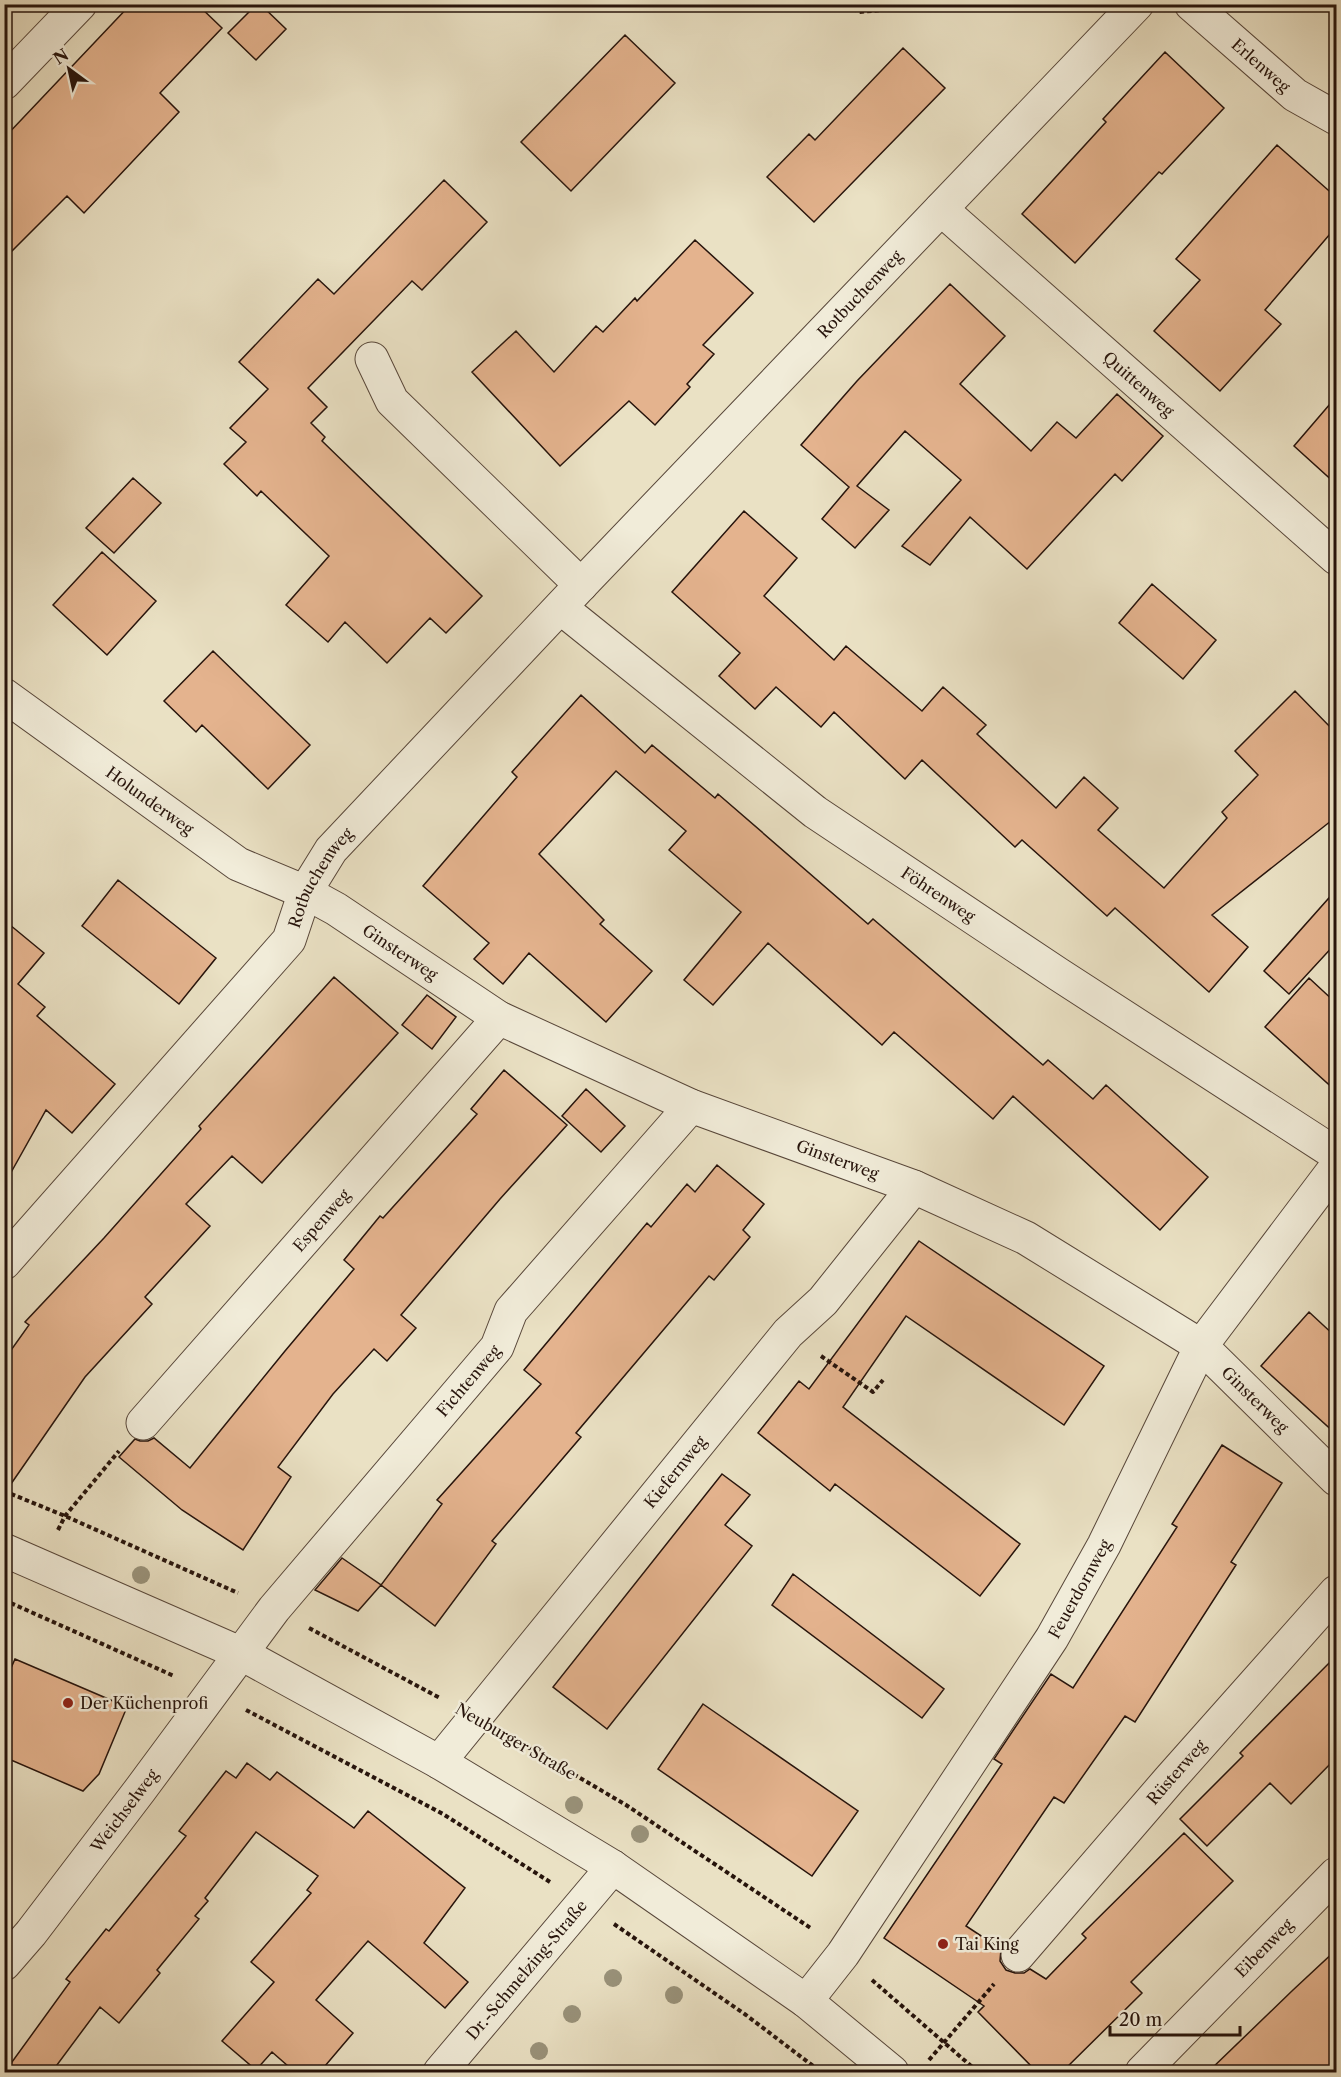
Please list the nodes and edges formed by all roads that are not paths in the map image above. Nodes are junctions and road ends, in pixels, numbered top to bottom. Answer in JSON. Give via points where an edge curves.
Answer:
{"nodes":[{"id":1,"x":80,"y":4,"type":"edge"},
{"id":2,"x":1137,"y":4,"type":"edge"},
{"id":3,"x":1191,"y":4,"type":"edge"},
{"id":4,"x":4,"y":83,"type":"edge"},
{"id":5,"x":1336,"y":117,"type":"edge"},
{"id":6,"x":941,"y":209,"type":"junction"},
{"id":7,"x":372,"y":359,"type":"dead end"},
{"id":8,"x":1336,"y":558,"type":"edge"},
{"id":9,"x":571,"y":596,"type":"junction"},
{"id":10,"x":4,"y":695,"type":"edge"},
{"id":11,"x":305,"y":892,"type":"junction"},
{"id":12,"x":499,"y":1018,"type":"junction"},
{"id":13,"x":691,"y":1106,"type":"junction"},
{"id":14,"x":1336,"y":1154,"type":"edge"},
{"id":15,"x":1336,"y":1167,"type":"edge"},
{"id":16,"x":914,"y":1187,"type":"junction"},
{"id":17,"x":4,"y":1263,"type":"edge"},
{"id":18,"x":1201,"y":1346,"type":"junction"},
{"id":19,"x":143,"y":1423,"type":"road end"},
{"id":20,"x":1336,"y":1479,"type":"edge"},
{"id":21,"x":4,"y":1550,"type":"edge"},
{"id":22,"x":1336,"y":1592,"type":"edge"},
{"id":23,"x":242,"y":1654,"type":"junction"},
{"id":24,"x":440,"y":1762,"type":"junction"},
{"id":25,"x":613,"y":1867,"type":"junction"},
{"id":26,"x":1336,"y":1874,"type":"edge"},
{"id":27,"x":1018,"y":1955,"type":"road end"},
{"id":28,"x":4,"y":1964,"type":"edge"},
{"id":29,"x":806,"y":2001,"type":"junction"},
{"id":30,"x":440,"y":2073,"type":"edge"},
{"id":31,"x":892,"y":2073,"type":"edge"},
{"id":32,"x":1142,"y":2073,"type":"edge"}],
"edges":[{"from":1,"to":4,"type":"street"},
{"from":2,"to":6,"type":"street","name":"Rotbuchenweg"},
{"from":3,"to":5,"type":"street","name":"Erlenweg","via":[[1295,94]]},
{"from":6,"to":8,"type":"street","name":"Quittenweg"},
{"from":6,"to":9,"type":"street","name":"Rotbuchenweg"},
{"from":7,"to":9,"type":"street","via":[[393,400]]},
{"from":9,"to":11,"type":"street","name":"Rotbuchenweg","via":[[331,850]]},
{"from":9,"to":14,"type":"street","name":"Föhrenweg","via":[[815,812]]},
{"from":10,"to":11,"type":"street","name":"Holunderweg","via":[[238,864]]},
{"from":11,"to":12,"type":"street","name":"Ginsterweg"},
{"from":11,"to":17,"type":"street","name":"Rotbuchenweg","via":[[289,940]]},
{"from":12,"to":13,"type":"street","name":"Ginsterweg"},
{"from":12,"to":19,"type":"street","name":"Espenweg"},
{"from":13,"to":16,"type":"street","name":"Ginsterweg"},
{"from":13,"to":23,"type":"street","name":"Fichtenweg","via":[[511,1311],[497,1347],[274,1609]]},
{"from":15,"to":18,"type":"street","name":"Feuerdornweg"},
{"from":16,"to":18,"type":"street","name":"Ginsterweg","via":[[1026,1238]]},
{"from":16,"to":24,"type":"street","name":"Kiefernweg","via":[[823,1301],[788,1333]]},
{"from":18,"to":20,"type":"street","name":"Ginsterweg"},
{"from":18,"to":29,"type":"street","name":"Feuerdornweg","via":[[1104,1545],[1052,1638],[843,1954]]},
{"from":21,"to":23,"type":"street"},
{"from":22,"to":27,"type":"street","name":"Rüsterweg"},
{"from":23,"to":24,"type":"street"},
{"from":23,"to":28,"type":"street","name":"Weichselweg"},
{"from":24,"to":25,"type":"street"},
{"from":25,"to":29,"type":"street"},
{"from":25,"to":30,"type":"street","name":"Dr.-Schmelzing-Straße"},
{"from":26,"to":32,"type":"street","name":"Eibenweg"},
{"from":29,"to":31,"type":"street"}]}
